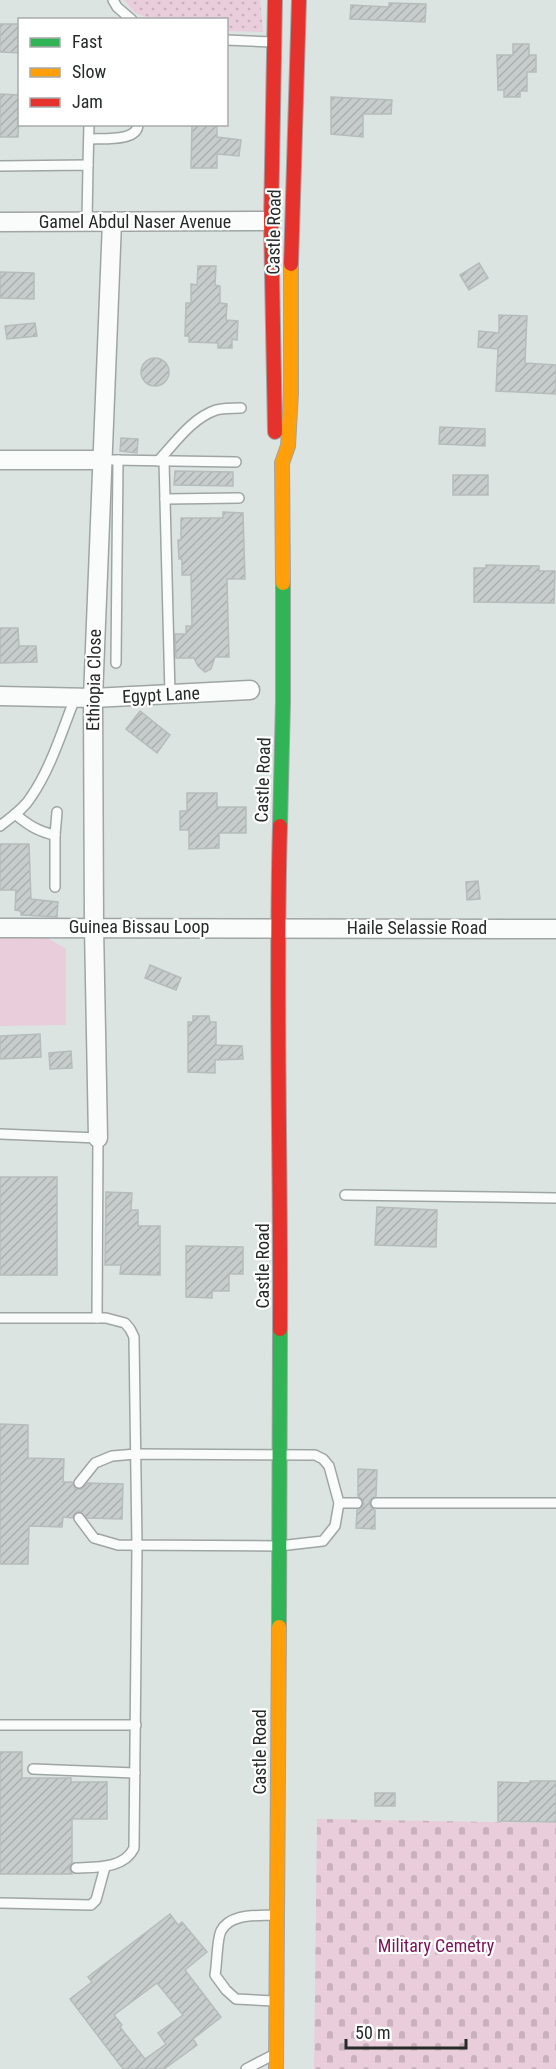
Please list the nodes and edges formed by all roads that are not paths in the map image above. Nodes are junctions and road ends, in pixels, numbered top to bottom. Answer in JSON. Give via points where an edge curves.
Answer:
{"nodes":[{"id":1,"x":113,"y":0,"type":"edge"},
{"id":2,"x":274,"y":0,"type":"edge"},
{"id":3,"x":299,"y":0,"type":"edge"},
{"id":4,"x":130,"y":18,"type":"edge"},
{"id":5,"x":228,"y":40,"type":"edge"},
{"id":6,"x":274,"y":42,"type":"junction"},
{"id":7,"x":89,"y":126,"type":"edge"},
{"id":8,"x":138,"y":126,"type":"edge"},
{"id":9,"x":89,"y":139,"type":"junction"},
{"id":10,"x":88,"y":165,"type":"junction"},
{"id":11,"x":0,"y":166,"type":"edge"},
{"id":12,"x":271,"y":221,"type":"junction"},
{"id":13,"x":0,"y":222,"type":"edge"},
{"id":14,"x":87,"y":222,"type":"junction"},
{"id":15,"x":112,"y":222,"type":"junction"},
{"id":16,"x":241,"y":408,"type":"dead end"},
{"id":17,"x":0,"y":460,"type":"edge"},
{"id":18,"x":110,"y":460,"type":"junction"},
{"id":19,"x":161,"y":461,"type":"junction"},
{"id":20,"x":236,"y":462,"type":"dead end"},
{"id":21,"x":282,"y":463,"type":"junction"},
{"id":22,"x":238,"y":498,"type":"dead end"},
{"id":23,"x":165,"y":499,"type":"junction"},
{"id":24,"x":116,"y":663,"type":"dead end"},
{"id":25,"x":250,"y":690,"type":"dead end"},
{"id":26,"x":170,"y":694,"type":"junction"},
{"id":27,"x":0,"y":696,"type":"edge"},
{"id":28,"x":84,"y":698,"type":"junction"},
{"id":29,"x":57,"y":812,"type":"dead end"},
{"id":30,"x":15,"y":814,"type":"junction"},
{"id":31,"x":0,"y":826,"type":"edge"},
{"id":32,"x":56,"y":835,"type":"junction"},
{"id":33,"x":55,"y":887,"type":"dead end"},
{"id":34,"x":0,"y":927,"type":"edge"},
{"id":35,"x":94,"y":927,"type":"junction"},
{"id":36,"x":277,"y":927,"type":"junction"},
{"id":37,"x":556,"y":929,"type":"edge"},
{"id":38,"x":0,"y":1134,"type":"edge"},
{"id":39,"x":98,"y":1138,"type":"junction"},
{"id":40,"x":345,"y":1195,"type":"dead end"},
{"id":41,"x":556,"y":1198,"type":"edge"},
{"id":42,"x":0,"y":1318,"type":"edge"},
{"id":43,"x":96,"y":1318,"type":"junction"},
{"id":44,"x":136,"y":1454,"type":"junction"},
{"id":45,"x":279,"y":1455,"type":"junction"},
{"id":46,"x":80,"y":1482,"type":"dead end"},
{"id":47,"x":339,"y":1503,"type":"junction"},
{"id":48,"x":357,"y":1503,"type":"dead end"},
{"id":49,"x":376,"y":1503,"type":"dead end"},
{"id":50,"x":556,"y":1503,"type":"edge"},
{"id":51,"x":79,"y":1518,"type":"dead end"},
{"id":52,"x":137,"y":1546,"type":"junction"},
{"id":53,"x":279,"y":1546,"type":"junction"},
{"id":54,"x":0,"y":1725,"type":"edge"},
{"id":55,"x":136,"y":1725,"type":"junction"},
{"id":56,"x":33,"y":1769,"type":"dead end"},
{"id":57,"x":135,"y":1773,"type":"junction"},
{"id":58,"x":105,"y":1867,"type":"junction"},
{"id":59,"x":76,"y":1868,"type":"dead end"},
{"id":60,"x":0,"y":1903,"type":"edge"},
{"id":61,"x":276,"y":1914,"type":"junction"},
{"id":62,"x":275,"y":2001,"type":"junction"},
{"id":63,"x":276,"y":2053,"type":"junction"},
{"id":64,"x":246,"y":2069,"type":"edge"},
{"id":65,"x":276,"y":2069,"type":"edge"}],
"edges":[{"from":1,"to":4,"type":"lane"},
{"from":2,"to":6,"type":"main road","name":"Castle Road"},
{"from":3,"to":21,"type":"main road","name":"Castle Road","via":[[291,221],[291,393],[288,446]]},
{"from":5,"to":6,"type":"lane"},
{"from":6,"to":12,"type":"main road","name":"Castle Road"},
{"from":7,"to":9,"type":"lane"},
{"from":8,"to":9,"type":"lane","via":[[135,134]]},
{"from":9,"to":10,"type":"lane"},
{"from":10,"to":11,"type":"lane"},
{"from":10,"to":14,"type":"lane"},
{"from":12,"to":15,"type":"street","name":"Gamel Abdul Naser Avenue"},
{"from":12,"to":21,"type":"main road","name":"Castle Road","via":[[272,392],[276,448]]},
{"from":13,"to":14,"type":"street","name":"Gamel Abdul Naser Avenue"},
{"from":14,"to":15,"type":"street","name":"Gamel Abdul Naser Avenue"},
{"from":15,"to":18,"type":"street","name":"Ethiopia Close"},
{"from":16,"to":19,"type":"lane","via":[[218,409],[203,416]]},
{"from":17,"to":18,"type":"street"},
{"from":18,"to":19,"type":"lane"},
{"from":18,"to":24,"type":"lane"},
{"from":18,"to":28,"type":"street","name":"Ethiopia Close"},
{"from":19,"to":20,"type":"lane"},
{"from":19,"to":23,"type":"lane"},
{"from":21,"to":36,"type":"main road","name":"Castle Road","via":[[284,701]]},
{"from":22,"to":23,"type":"lane"},
{"from":23,"to":26,"type":"lane"},
{"from":25,"to":26,"type":"street","name":"Egypt Lane"},
{"from":26,"to":28,"type":"street","name":"Egypt Lane"},
{"from":27,"to":28,"type":"street","name":"Egypt Lane"},
{"from":28,"to":30,"type":"lane","via":[[30,799]]},
{"from":28,"to":35,"type":"street","name":"Ethiopia Close"},
{"from":29,"to":32,"type":"lane"},
{"from":30,"to":31,"type":"lane"},
{"from":30,"to":32,"type":"lane","via":[[29,826]]},
{"from":32,"to":33,"type":"lane"},
{"from":34,"to":35,"type":"street","name":"Guinea Bissau Loop"},
{"from":35,"to":36,"type":"street","name":"Guinea Bissau Loop"},
{"from":35,"to":39,"type":"street","name":"Ethiopia Close"},
{"from":36,"to":37,"type":"street","name":"Haile Selassie Road"},
{"from":36,"to":45,"type":"main road","name":"Castle Road"},
{"from":38,"to":39,"type":"lane"},
{"from":39,"to":43,"type":"lane"},
{"from":40,"to":41,"type":"lane"},
{"from":42,"to":43,"type":"lane"},
{"from":43,"to":44,"type":"lane","via":[[117,1319],[125,1323],[134,1337]]},
{"from":44,"to":45,"type":"lane"},
{"from":44,"to":46,"type":"lane","via":[[112,1456],[95,1463]]},
{"from":44,"to":52,"type":"lane"},
{"from":45,"to":47,"type":"lane","via":[[315,1455],[323,1459]]},
{"from":45,"to":53,"type":"main road","name":"Castle Road"},
{"from":47,"to":48,"type":"lane"},
{"from":47,"to":53,"type":"lane","via":[[334,1526],[323,1541]]},
{"from":49,"to":50,"type":"lane"},
{"from":51,"to":52,"type":"lane","via":[[94,1538]]},
{"from":52,"to":53,"type":"lane"},
{"from":52,"to":55,"type":"lane"},
{"from":53,"to":61,"type":"main road","name":"Castle Road"},
{"from":54,"to":55,"type":"lane"},
{"from":55,"to":57,"type":"lane"},
{"from":56,"to":57,"type":"lane"},
{"from":57,"to":58,"type":"lane","via":[[134,1848],[123,1861]]},
{"from":58,"to":59,"type":"lane"},
{"from":58,"to":60,"type":"lane","via":[[91,1905]]},
{"from":61,"to":62,"type":"main road","name":"Castle Road"},
{"from":61,"to":62,"type":"lane","via":[[237,1917],[230,1922],[220,1932],[215,1975],[236,1999]]},
{"from":62,"to":63,"type":"main road","name":"Castle Road"},
{"from":63,"to":64,"type":"lane"},
{"from":63,"to":65,"type":"main road","name":"Castle Road"}]}
